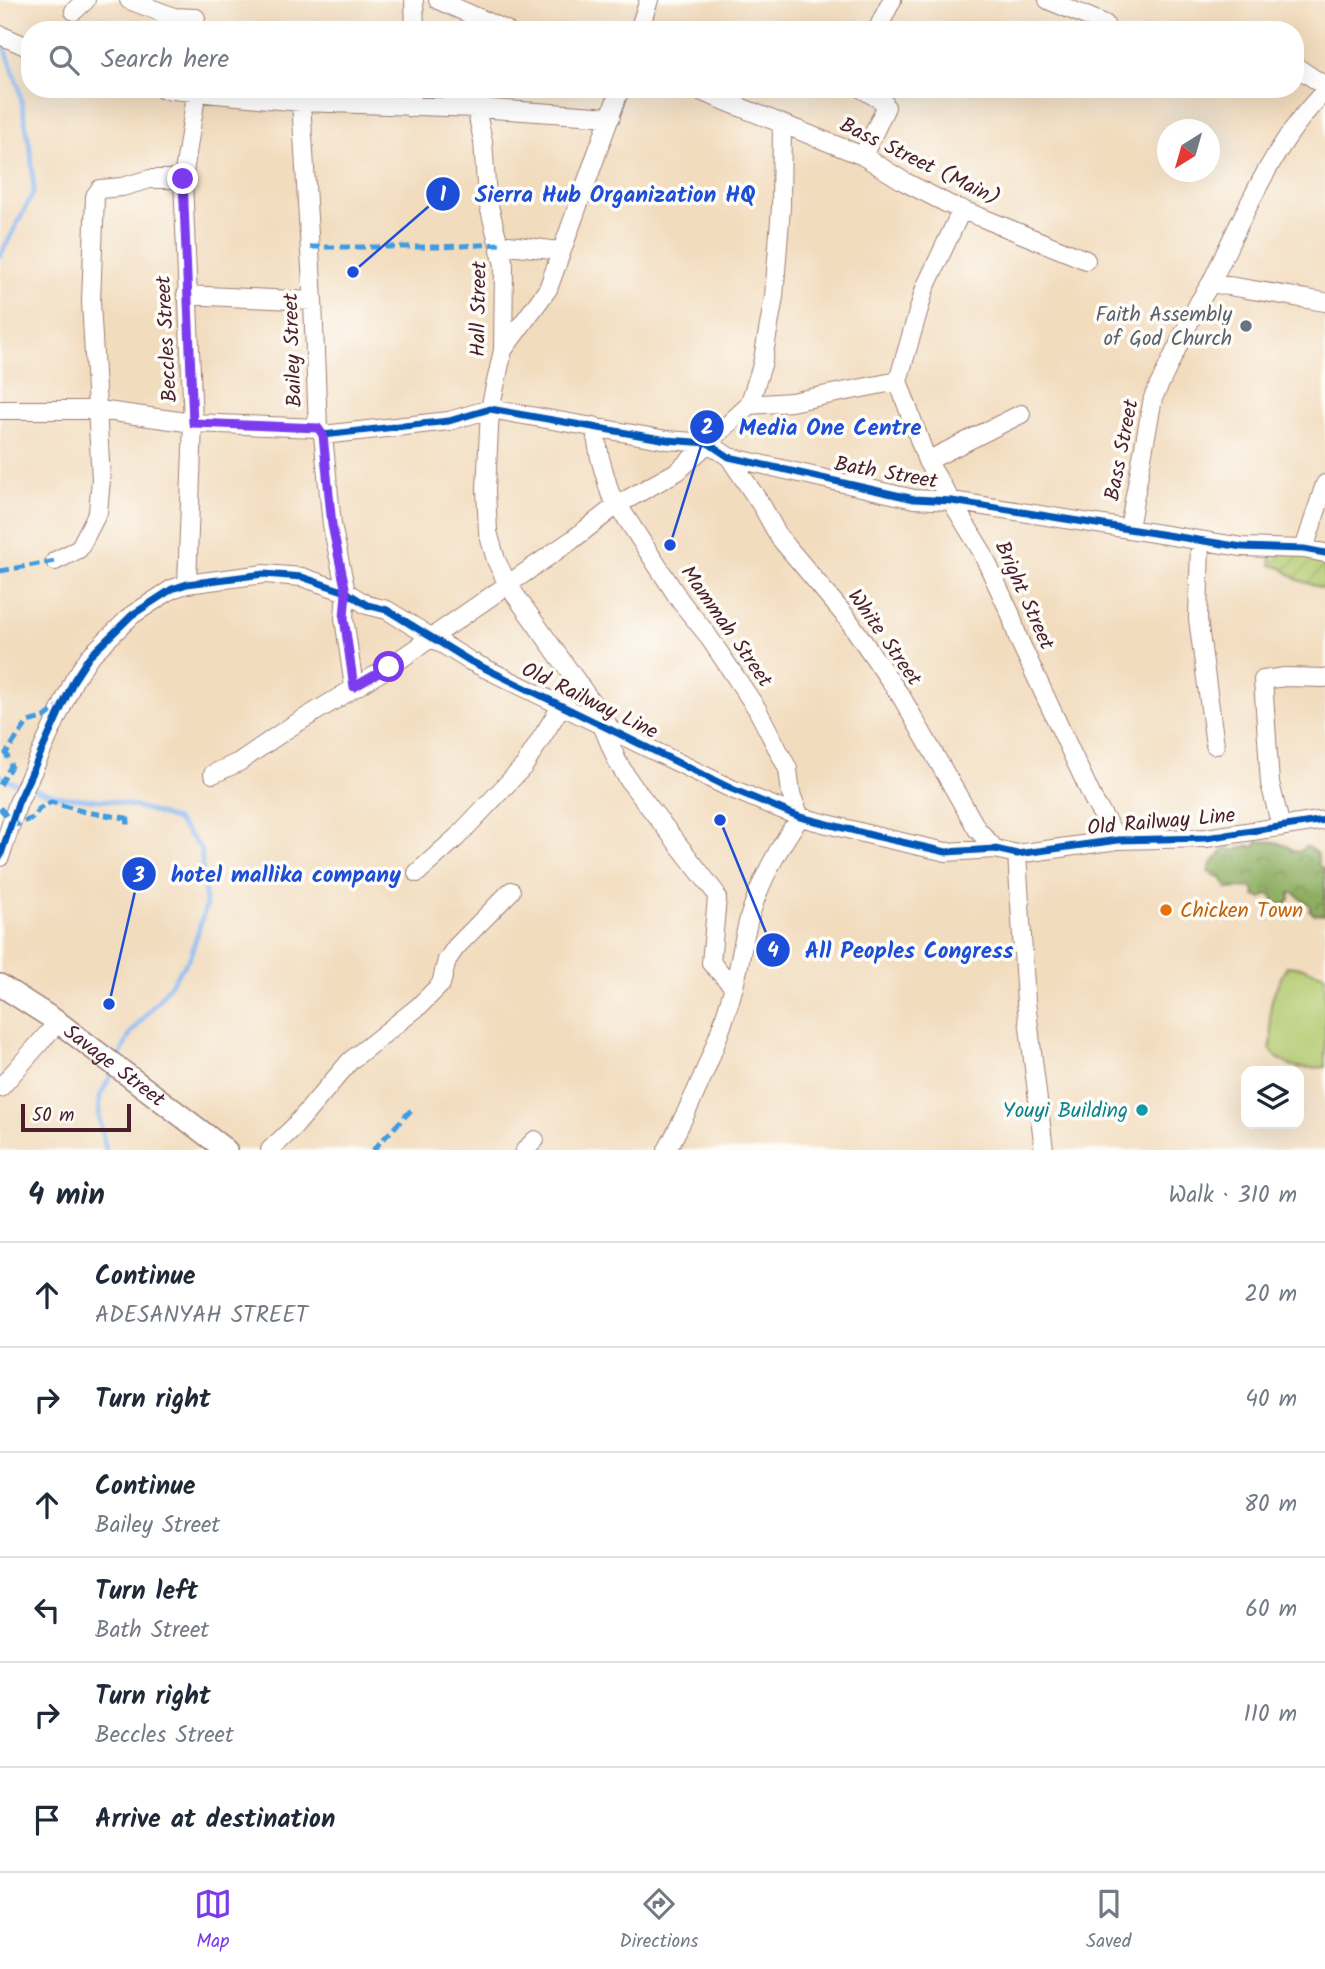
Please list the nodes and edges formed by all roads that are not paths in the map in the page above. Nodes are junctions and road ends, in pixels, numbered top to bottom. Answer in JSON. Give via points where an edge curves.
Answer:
{"nodes":[{"id":1,"x":129,"y":0,"type":"edge"},
{"id":2,"x":191,"y":0,"type":"edge"},
{"id":3,"x":414,"y":0,"type":"edge"},
{"id":4,"x":439,"y":0,"type":"edge"},
{"id":5,"x":649,"y":0,"type":"edge"},
{"id":6,"x":892,"y":0,"type":"edge"},
{"id":7,"x":1048,"y":0,"type":"edge"},
{"id":8,"x":187,"y":21,"type":"edge"},
{"id":9,"x":196,"y":21,"type":"edge"},
{"id":10,"x":415,"y":21,"type":"edge"},
{"id":11,"x":486,"y":21,"type":"edge"},
{"id":12,"x":642,"y":21,"type":"edge"},
{"id":13,"x":882,"y":21,"type":"edge"},
{"id":14,"x":1098,"y":21,"type":"edge"},
{"id":15,"x":1,"y":35,"type":"edge"},
{"id":16,"x":21,"y":44,"type":"edge"},
{"id":17,"x":1304,"y":73,"type":"edge"},
{"id":18,"x":1325,"y":88,"type":"edge"},
{"id":19,"x":196,"y":98,"type":"edge"},
{"id":20,"x":267,"y":98,"type":"edge"},
{"id":21,"x":412,"y":98,"type":"edge"},
{"id":22,"x":617,"y":98,"type":"edge"},
{"id":23,"x":717,"y":98,"type":"edge"},
{"id":24,"x":876,"y":98,"type":"edge"},
{"id":25,"x":301,"y":102,"type":"junction"},
{"id":26,"x":411,"y":108,"type":"junction"},
{"id":27,"x":476,"y":108,"type":"junction"},
{"id":28,"x":611,"y":117,"type":"junction"},
{"id":29,"x":782,"y":124,"type":"junction"},
{"id":30,"x":863,"y":156,"type":"junction"},
{"id":31,"x":183,"y":179,"type":"junction"},
{"id":32,"x":962,"y":209,"type":"junction"},
{"id":33,"x":500,"y":244,"type":"junction"},
{"id":34,"x":560,"y":251,"type":"junction"},
{"id":35,"x":1086,"y":260,"type":"dead end"},
{"id":36,"x":1211,"y":283,"type":"junction"},
{"id":37,"x":186,"y":295,"type":"junction"},
{"id":38,"x":1322,"y":295,"type":"edge"},
{"id":39,"x":313,"y":301,"type":"junction"},
{"id":40,"x":503,"y":350,"type":"junction"},
{"id":41,"x":898,"y":381,"type":"junction"},
{"id":42,"x":749,"y":405,"type":"junction"},
{"id":43,"x":490,"y":409,"type":"junction"},
{"id":44,"x":0,"y":410,"type":"edge"},
{"id":45,"x":99,"y":410,"type":"junction"},
{"id":46,"x":1021,"y":414,"type":"dead end"},
{"id":47,"x":193,"y":423,"type":"junction"},
{"id":48,"x":594,"y":426,"type":"junction"},
{"id":49,"x":320,"y":431,"type":"junction"},
{"id":50,"x":708,"y":443,"type":"junction"},
{"id":51,"x":729,"y":457,"type":"junction"},
{"id":52,"x":927,"y":461,"type":"junction"},
{"id":53,"x":1325,"y":484,"type":"edge"},
{"id":54,"x":952,"y":501,"type":"junction"},
{"id":55,"x":617,"y":505,"type":"junction"},
{"id":56,"x":1129,"y":528,"type":"junction"},
{"id":57,"x":1200,"y":541,"type":"junction"},
{"id":58,"x":1304,"y":549,"type":"junction"},
{"id":59,"x":1325,"y":553,"type":"edge"},
{"id":60,"x":55,"y":561,"type":"dead end"},
{"id":61,"x":187,"y":583,"type":"junction"},
{"id":62,"x":508,"y":585,"type":"junction"},
{"id":63,"x":346,"y":592,"type":"junction"},
{"id":64,"x":431,"y":639,"type":"junction"},
{"id":65,"x":1325,"y":678,"type":"edge"},
{"id":66,"x":354,"y":687,"type":"junction"},
{"id":67,"x":562,"y":705,"type":"junction"},
{"id":68,"x":606,"y":726,"type":"junction"},
{"id":69,"x":1214,"y":745,"type":"dead end"},
{"id":70,"x":213,"y":774,"type":"dead end"},
{"id":71,"x":800,"y":817,"type":"junction"},
{"id":72,"x":1325,"y":820,"type":"edge"},
{"id":73,"x":1281,"y":827,"type":"junction"},
{"id":74,"x":1118,"y":840,"type":"junction"},
{"id":75,"x":995,"y":849,"type":"junction"},
{"id":76,"x":1017,"y":855,"type":"junction"},
{"id":77,"x":0,"y":857,"type":"edge"},
{"id":78,"x":417,"y":873,"type":"dead end"},
{"id":79,"x":511,"y":891,"type":"dead end"},
{"id":80,"x":0,"y":985,"type":"edge"},
{"id":81,"x":734,"y":987,"type":"junction"},
{"id":82,"x":58,"y":1021,"type":"junction"},
{"id":83,"x":0,"y":1088,"type":"edge"},
{"id":84,"x":226,"y":1150,"type":"edge"},
{"id":85,"x":270,"y":1150,"type":"edge"},
{"id":86,"x":667,"y":1150,"type":"edge"},
{"id":87,"x":1044,"y":1150,"type":"edge"}],
"edges":[{"from":1,"to":8,"type":"street"},
{"from":2,"to":9,"type":"street"},
{"from":3,"to":10,"type":"street"},
{"from":4,"to":11,"type":"street"},
{"from":5,"to":12,"type":"street"},
{"from":6,"to":13,"type":"street"},
{"from":7,"to":14,"type":"street"},
{"from":15,"to":16,"type":"street"},
{"from":17,"to":18,"type":"street"},
{"from":18,"to":36,"type":"street","name":"Bass Street","via":[[1278,154]]},
{"from":19,"to":31,"type":"street","name":"Beccles Street"},
{"from":20,"to":25,"type":"street"},
{"from":21,"to":26,"type":"street"},
{"from":22,"to":28,"type":"street"},
{"from":23,"to":29,"type":"street","name":"Bass Street (Main)"},
{"from":24,"to":30,"type":"street","via":[[886,107]]},
{"from":25,"to":26,"type":"street"},
{"from":25,"to":39,"type":"street","name":"Bailey Street"},
{"from":26,"to":27,"type":"street"},
{"from":27,"to":28,"type":"street"},
{"from":27,"to":33,"type":"street","name":"Hall Street","via":[[487,198]]},
{"from":28,"to":34,"type":"street"},
{"from":29,"to":30,"type":"street","name":"Bass Street (Main)"},
{"from":29,"to":42,"type":"street","via":[[774,297],[762,365]]},
{"from":30,"to":32,"type":"street","name":"Bass Street (Main)"},
{"from":31,"to":37,"type":"street","name":"Beccles Street"},
{"from":31,"to":45,"type":"street","via":[[150,179],[96,192],[91,302]]},
{"from":32,"to":35,"type":"street","name":"Bass Street (Main)"},
{"from":32,"to":41,"type":"street","via":[[925,288]]},
{"from":33,"to":34,"type":"street"},
{"from":33,"to":40,"type":"street","name":"Hall Street"},
{"from":34,"to":40,"type":"street","via":[[548,289]]},
{"from":36,"to":38,"type":"street"},
{"from":36,"to":56,"type":"street","name":"Bass Street","via":[[1153,398]]},
{"from":37,"to":39,"type":"street"},
{"from":37,"to":47,"type":"street","name":"Beccles Street"},
{"from":39,"to":49,"type":"street","name":"Bailey Street"},
{"from":40,"to":43,"type":"street","name":"Hall Street"},
{"from":41,"to":42,"type":"street","via":[[791,402]]},
{"from":41,"to":52,"type":"street","name":"Bright Street"},
{"from":42,"to":50,"type":"street"},
{"from":43,"to":48,"type":"street","name":"Bath Street"},
{"from":43,"to":49,"type":"street","name":"Bath Street","via":[[449,421]]},
{"from":43,"to":62,"type":"street","name":"Hall Street","via":[[488,532]]},
{"from":44,"to":45,"type":"street","name":"Bath Street"},
{"from":45,"to":47,"type":"street","name":"Bath Street"},
{"from":45,"to":60,"type":"street","via":[[98,512],[79,549]]},
{"from":46,"to":52,"type":"street"},
{"from":47,"to":49,"type":"street","name":"Bath Street"},
{"from":47,"to":61,"type":"street","name":"Beccles Street"},
{"from":48,"to":50,"type":"street","name":"Bath Street"},
{"from":48,"to":55,"type":"street","name":"Mammah Street"},
{"from":49,"to":63,"type":"street","name":"Bailey Street"},
{"from":50,"to":51,"type":"street","name":"Bath Street"},
{"from":50,"to":55,"type":"street","via":[[678,471]]},
{"from":51,"to":54,"type":"street","name":"Bath Street","via":[[914,499]]},
{"from":51,"to":75,"type":"street","name":"White Street","via":[[779,537],[847,618],[902,698],[976,829]]},
{"from":52,"to":54,"type":"street","name":"Bright Street"},
{"from":53,"to":58,"type":"street"},
{"from":54,"to":56,"type":"street","name":"Bath Street"},
{"from":54,"to":74,"type":"street","name":"Bright Street","via":[[981,550],[1095,803]]},
{"from":55,"to":62,"type":"street"},
{"from":55,"to":71,"type":"street","name":"Mammah Street","via":[[757,709],[788,769]]},
{"from":56,"to":57,"type":"street","name":"Bath Street"},
{"from":57,"to":58,"type":"street","name":"Bath Street"},
{"from":57,"to":69,"type":"street","via":[[1198,619]]},
{"from":58,"to":59,"type":"street","name":"Bath Street"},
{"from":61,"to":63,"type":"street","name":"Old Railway Line","via":[[281,574]]},
{"from":61,"to":77,"type":"street","name":"Old Railway Line","via":[[132,615],[89,657],[18,803]]},
{"from":62,"to":64,"type":"street"},
{"from":62,"to":68,"type":"street","name":"Hall Street"},
{"from":63,"to":64,"type":"street","name":"Old Railway Line","via":[[387,610]]},
{"from":63,"to":66,"type":"street","name":"Bailey Street","via":[[344,618]]},
{"from":64,"to":66,"type":"street"},
{"from":64,"to":67,"type":"street","name":"Old Railway Line"},
{"from":65,"to":73,"type":"street","via":[[1263,680],[1270,783]]},
{"from":66,"to":70,"type":"street"},
{"from":67,"to":68,"type":"street","name":"Old Railway Line"},
{"from":67,"to":78,"type":"street","via":[[524,766]]},
{"from":68,"to":71,"type":"street","name":"Old Railway Line","via":[[720,784]]},
{"from":68,"to":81,"type":"street","via":[[617,761],[630,782],[715,892],[711,963]]},
{"from":71,"to":75,"type":"street","name":"Old Railway Line","via":[[946,852]]},
{"from":71,"to":81,"type":"street","via":[[779,846],[750,913]]},
{"from":72,"to":73,"type":"street","name":"Old Railway Line"},
{"from":73,"to":74,"type":"street","name":"Old Railway Line","via":[[1206,838]]},
{"from":74,"to":76,"type":"street","name":"Old Railway Line"},
{"from":75,"to":76,"type":"street","name":"Old Railway Line"},
{"from":76,"to":87,"type":"street","via":[[1026,1002]]},
{"from":79,"to":85,"type":"street","via":[[456,947],[432,994],[350,1061]]},
{"from":80,"to":82,"type":"main road","name":"Savage Street"},
{"from":81,"to":86,"type":"street","via":[[708,1062]]},
{"from":82,"to":83,"type":"street"},
{"from":82,"to":84,"type":"main road","name":"Savage Street"}]}
